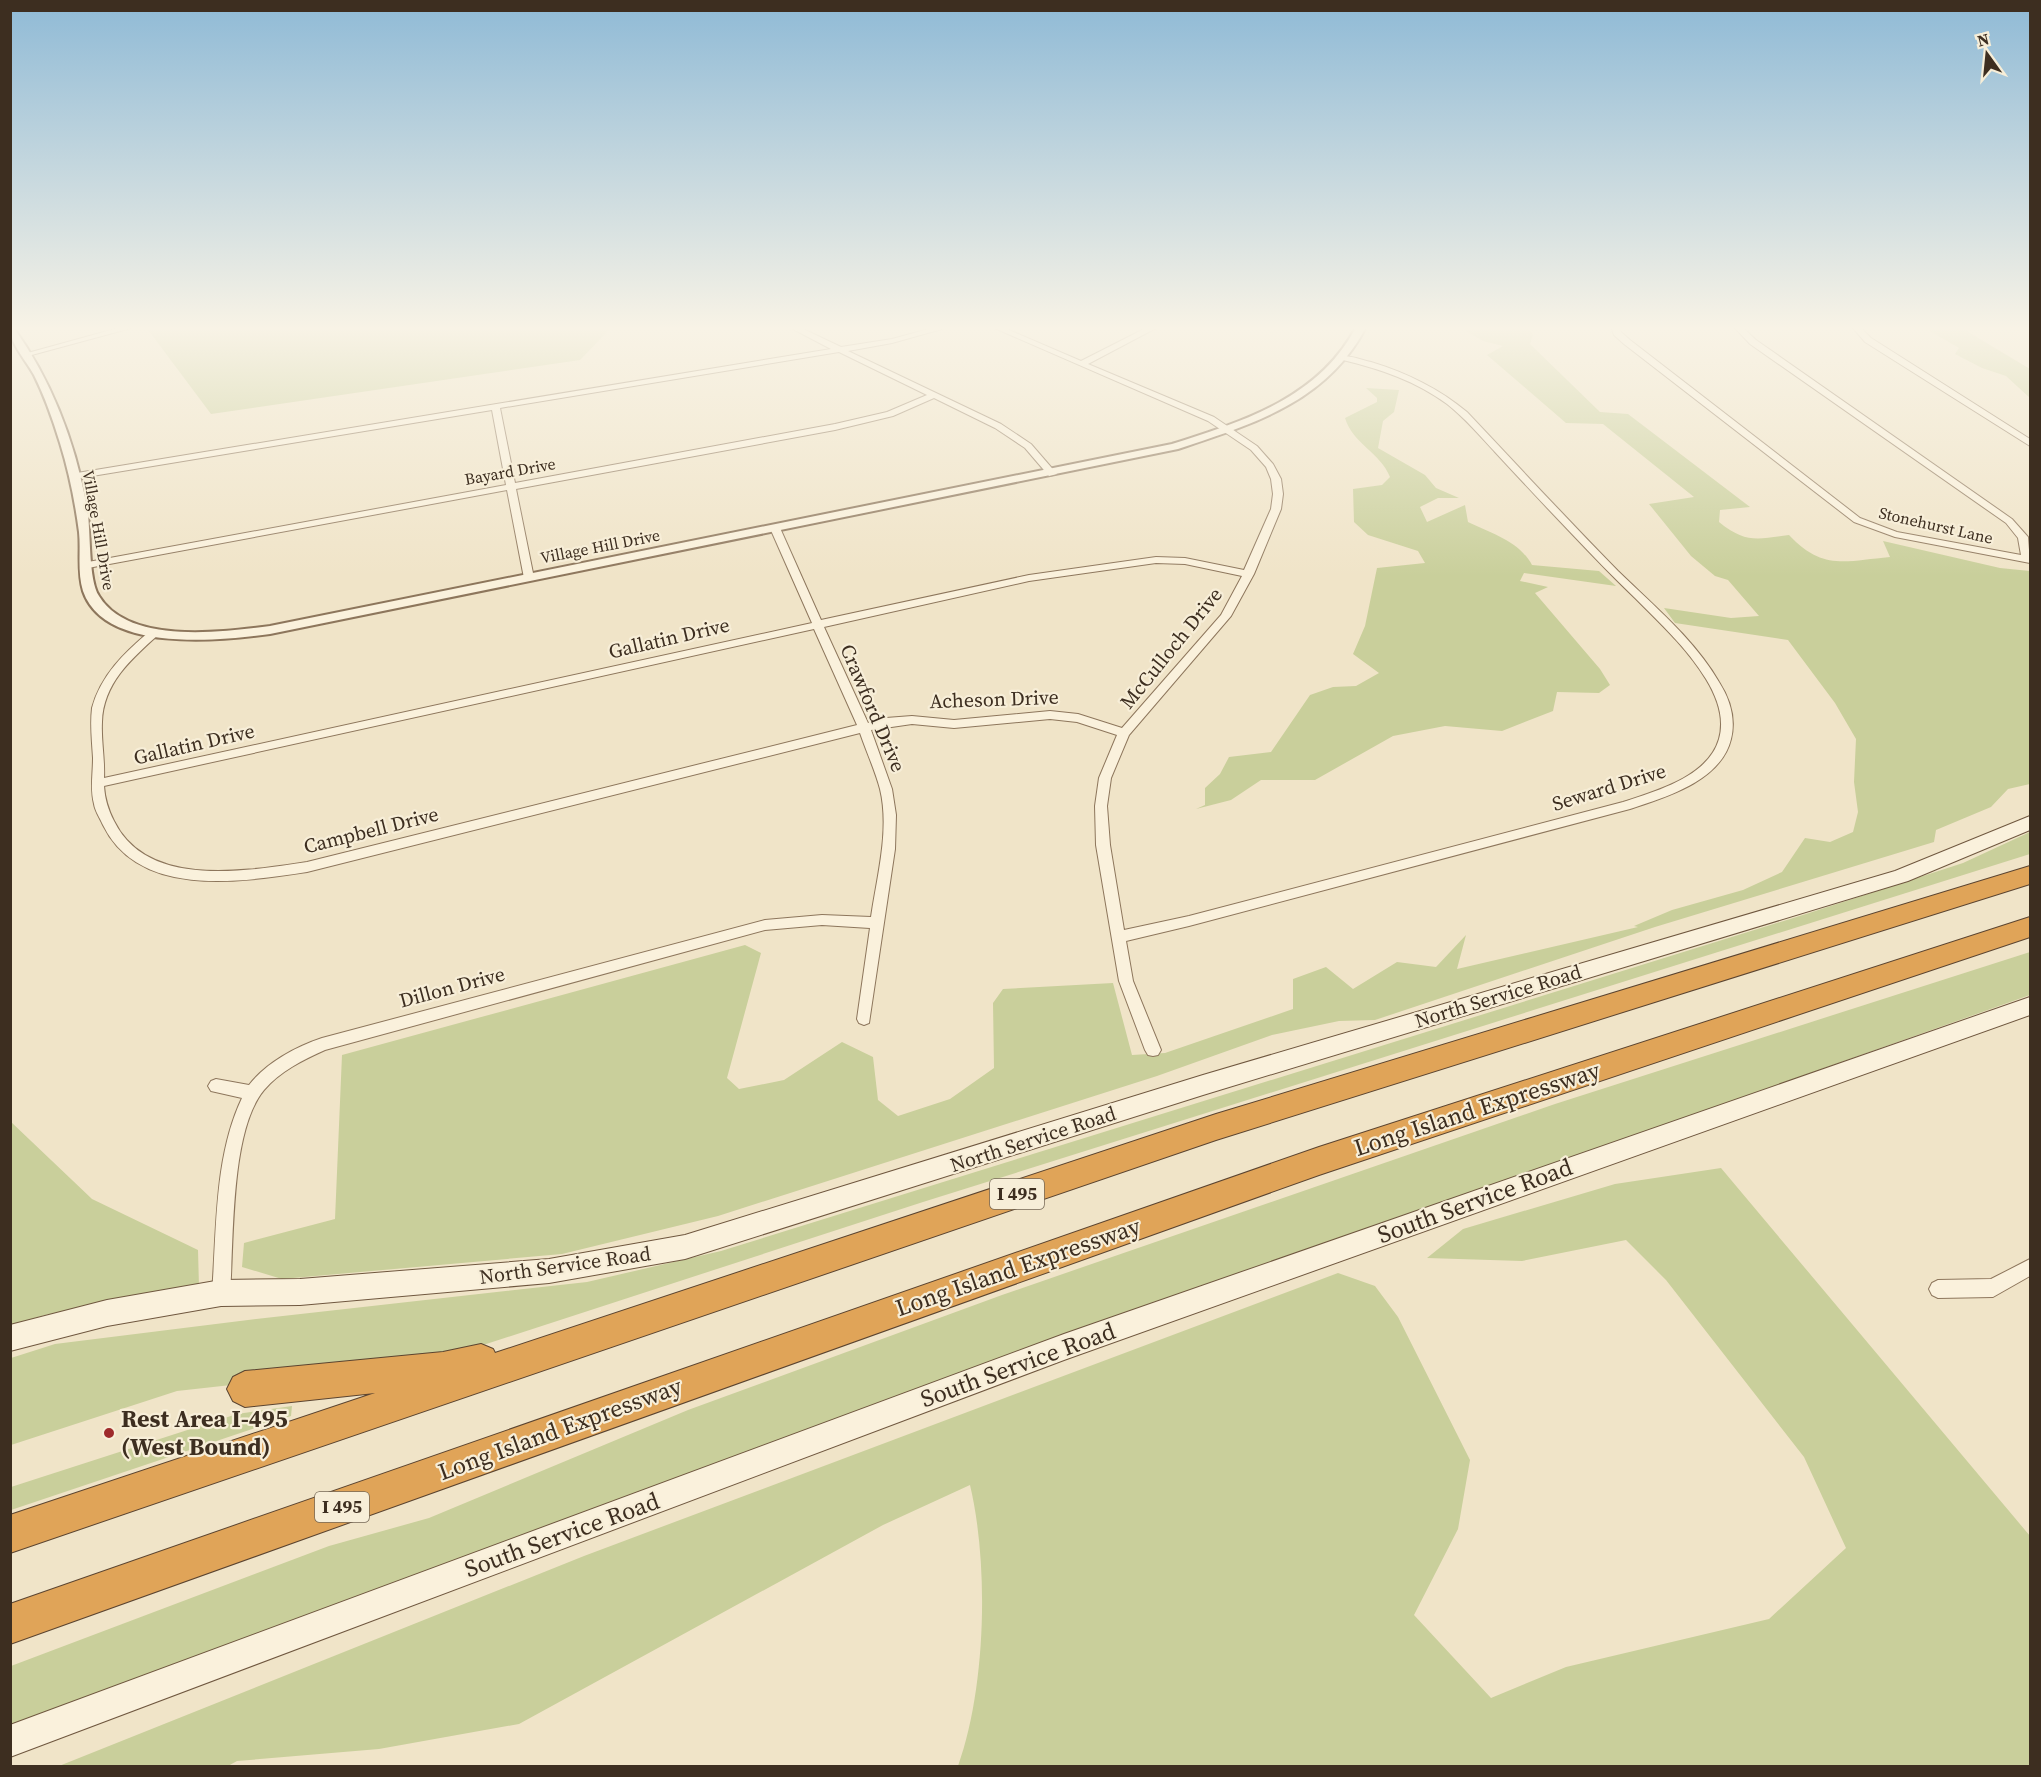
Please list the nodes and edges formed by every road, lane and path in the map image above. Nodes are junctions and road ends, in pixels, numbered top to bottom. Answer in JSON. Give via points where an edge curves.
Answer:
{"nodes":[{"id":1,"x":52,"y":410,"type":"edge"},
{"id":2,"x":466,"y":410,"type":"edge"},
{"id":3,"x":496,"y":410,"type":"edge"},
{"id":4,"x":899,"y":410,"type":"edge"},
{"id":5,"x":963,"y":410,"type":"edge"},
{"id":6,"x":1190,"y":410,"type":"edge"},
{"id":7,"x":1267,"y":410,"type":"edge"},
{"id":8,"x":1459,"y":410,"type":"edge"},
{"id":9,"x":1715,"y":410,"type":"edge"},
{"id":10,"x":1850,"y":410,"type":"edge"},
{"id":11,"x":1979,"y":410,"type":"edge"},
{"id":12,"x":1227,"y":428,"type":"junction"},
{"id":13,"x":2031,"y":443,"type":"edge"},
{"id":14,"x":1052,"y":474,"type":"junction"},
{"id":15,"x":74,"y":476,"type":"junction"},
{"id":16,"x":511,"y":486,"type":"junction"},
{"id":17,"x":775,"y":528,"type":"junction"},
{"id":18,"x":2029,"y":560,"type":"edge"},
{"id":19,"x":88,"y":565,"type":"junction"},
{"id":20,"x":1249,"y":574,"type":"junction"},
{"id":21,"x":529,"y":578,"type":"junction"},
{"id":22,"x":816,"y":624,"type":"junction"},
{"id":23,"x":154,"y":633,"type":"junction"},
{"id":24,"x":864,"y":728,"type":"junction"},
{"id":25,"x":1124,"y":733,"type":"junction"},
{"id":26,"x":100,"y":783,"type":"junction"},
{"id":27,"x":2031,"y":823,"type":"edge"},
{"id":28,"x":2031,"y":875,"type":"edge"},
{"id":29,"x":876,"y":923,"type":"junction"},
{"id":30,"x":2031,"y":927,"type":"edge"},
{"id":31,"x":1119,"y":937,"type":"junction"},
{"id":32,"x":2031,"y":1006,"type":"edge"},
{"id":33,"x":864,"y":1019,"type":"dead end"},
{"id":34,"x":1153,"y":1050,"type":"dead end"},
{"id":35,"x":216,"y":1086,"type":"dead end"},
{"id":36,"x":253,"y":1093,"type":"junction"},
{"id":37,"x":2031,"y":1267,"type":"edge"},
{"id":38,"x":1938,"y":1289,"type":"dead end"},
{"id":39,"x":221,"y":1293,"type":"junction"},
{"id":40,"x":622,"y":1329,"type":"junction"},
{"id":41,"x":10,"y":1338,"type":"edge"},
{"id":42,"x":245,"y":1389,"type":"dead end"},
{"id":43,"x":10,"y":1534,"type":"edge"},
{"id":44,"x":14,"y":1623,"type":"edge"},
{"id":45,"x":10,"y":1741,"type":"edge"}],
"edges":[{"from":1,"to":15,"type":"street","name":"Village Hill Drive"},
{"from":2,"to":15,"type":"street"},
{"from":3,"to":16,"type":"street"},
{"from":4,"to":16,"type":"street","name":"Bayard Drive","via":[[835,427]]},
{"from":5,"to":14,"type":"street","via":[[1014,436]]},
{"from":6,"to":12,"type":"street","name":"McCulloch Drive"},
{"from":7,"to":12,"type":"street","name":"Village Hill Drive"},
{"from":8,"to":31,"type":"street","name":"Seward Drive","via":[[1671,630],[1709,675],[1722,699],[1727,724],[1721,748],[1702,772],[1673,790],[1626,806]]},
{"from":9,"to":18,"type":"street","name":"Stonehurst Lane","via":[[1857,520],[1894,534]]},
{"from":10,"to":18,"type":"street","via":[[2009,521],[2023,537]]},
{"from":11,"to":13,"type":"street"},
{"from":12,"to":14,"type":"street","name":"Village Hill Drive","via":[[1174,447]]},
{"from":12,"to":20,"type":"street","name":"McCulloch Drive","via":[[1270,466],[1278,494],[1276,509]]},
{"from":14,"to":17,"type":"street","name":"Village Hill Drive"},
{"from":15,"to":19,"type":"street","name":"Village Hill Drive"},
{"from":16,"to":19,"type":"street","name":"Bayard Drive"},
{"from":16,"to":21,"type":"street"},
{"from":17,"to":21,"type":"street","name":"Village Hill Drive"},
{"from":17,"to":22,"type":"street","name":"Crawford Drive"},
{"from":19,"to":23,"type":"street","name":"Village Hill Drive","via":[[93,599],[119,620]]},
{"from":20,"to":22,"type":"street","name":"Gallatin Drive","via":[[1185,561],[1156,560],[1029,578]]},
{"from":20,"to":25,"type":"street","name":"McCulloch Drive","via":[[1226,616]]},
{"from":21,"to":23,"type":"street","name":"Village Hill Drive","via":[[250,633]]},
{"from":22,"to":24,"type":"street","name":"Crawford Drive"},
{"from":22,"to":26,"type":"street","name":"Gallatin Drive"},
{"from":23,"to":26,"type":"street","name":"Campbell Drive","via":[[117,668],[97,705]]},
{"from":24,"to":25,"type":"street","name":"Acheson Drive","via":[[912,720],[954,724],[1050,715],[1078,718]]},
{"from":24,"to":26,"type":"street","name":"Campbell Drive","via":[[307,867],[251,876],[198,876],[139,860],[120,845],[108,827],[99,805]]},
{"from":24,"to":29,"type":"street","name":"Crawford Drive","via":[[880,765],[890,815]]},
{"from":25,"to":31,"type":"street","name":"McCulloch Drive","via":[[1105,778],[1101,806],[1103,845]]},
{"from":27,"to":39,"type":"main road","name":"North Service Road","via":[[1901,876],[1203,1085],[685,1247],[549,1271],[300,1292]]},
{"from":28,"to":40,"type":"highway","number":"I 495","via":[[1216,1127]]},
{"from":29,"to":33,"type":"street","name":"Crawford Drive"},
{"from":29,"to":36,"type":"street","name":"Dillon Drive","via":[[822,920],[765,925],[382,1027],[322,1044],[284,1062]]},
{"from":30,"to":44,"type":"highway","name":"Long Island Expressway","number":"I 495","via":[[1319,1161]]},
{"from":31,"to":34,"type":"street","name":"McCulloch Drive","via":[[1126,981]]},
{"from":32,"to":45,"type":"main road","name":"South Service Road","via":[[1064,1347]]},
{"from":35,"to":36,"type":"street"},
{"from":36,"to":39,"type":"street","name":"Dillon Drive","via":[[239,1122],[233,1158]]},
{"from":37,"to":38,"type":"street","via":[[1993,1288]]},
{"from":39,"to":41,"type":"main road","name":"North Service Road","via":[[107,1313]]},
{"from":40,"to":42,"type":"highway","via":[[442,1369]]},
{"from":40,"to":43,"type":"highway","number":"I 495"}]}
